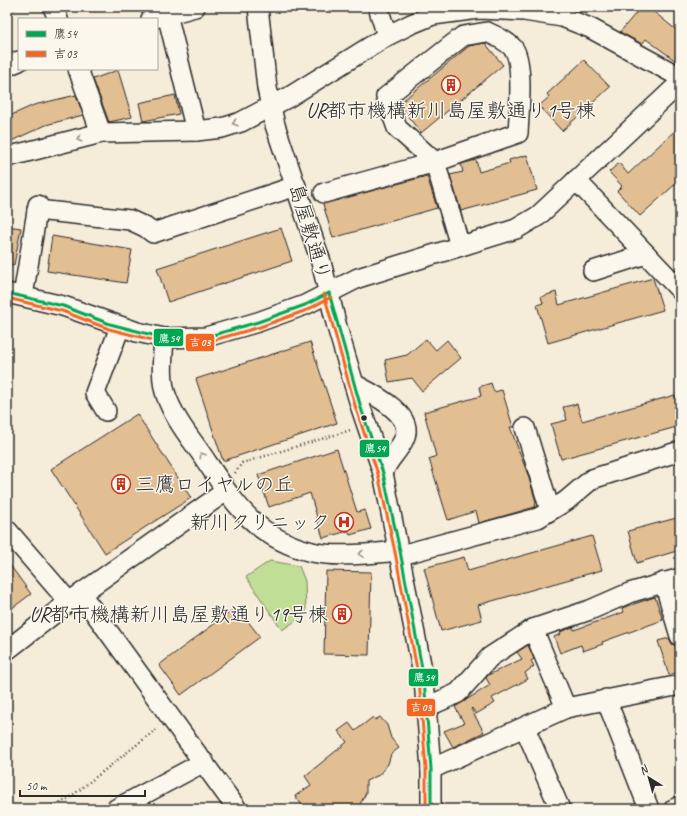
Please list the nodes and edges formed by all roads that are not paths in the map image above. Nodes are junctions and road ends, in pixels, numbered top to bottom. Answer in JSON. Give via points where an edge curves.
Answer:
{"nodes":[{"id":1,"x":53,"y":7,"type":"edge"},
{"id":2,"x":195,"y":7,"type":"edge"},
{"id":3,"x":258,"y":7,"type":"edge"},
{"id":4,"x":378,"y":7,"type":"edge"},
{"id":5,"x":478,"y":8,"type":"edge"},
{"id":6,"x":159,"y":17,"type":"edge"},
{"id":7,"x":58,"y":18,"type":"edge"},
{"id":8,"x":387,"y":36,"type":"junction"},
{"id":9,"x":18,"y":61,"type":"edge"},
{"id":10,"x":7,"y":66,"type":"edge"},
{"id":11,"x":78,"y":70,"type":"edge"},
{"id":12,"x":680,"y":78,"type":"edge"},
{"id":13,"x":680,"y":82,"type":"edge"},
{"id":14,"x":270,"y":107,"type":"junction"},
{"id":15,"x":196,"y":131,"type":"junction"},
{"id":16,"x":101,"y":133,"type":"junction"},
{"id":17,"x":7,"y":157,"type":"edge"},
{"id":18,"x":435,"y":162,"type":"junction"},
{"id":19,"x":576,"y":180,"type":"junction"},
{"id":20,"x":296,"y":186,"type":"junction"},
{"id":21,"x":324,"y":193,"type":"dead end"},
{"id":22,"x":460,"y":246,"type":"junction"},
{"id":23,"x":646,"y":254,"type":"junction"},
{"id":24,"x":593,"y":271,"type":"dead end"},
{"id":25,"x":680,"y":290,"type":"edge"},
{"id":26,"x":329,"y":293,"type":"junction"},
{"id":27,"x":15,"y":294,"type":"edge"},
{"id":28,"x":120,"y":327,"type":"junction"},
{"id":29,"x":164,"y":338,"type":"junction"},
{"id":30,"x":354,"y":384,"type":"junction"},
{"id":31,"x":106,"y":411,"type":"dead end"},
{"id":32,"x":525,"y":428,"type":"dead end"},
{"id":33,"x":680,"y":451,"type":"edge"},
{"id":34,"x":384,"y":473,"type":"junction"},
{"id":35,"x":225,"y":490,"type":"junction"},
{"id":36,"x":550,"y":510,"type":"junction"},
{"id":37,"x":7,"y":530,"type":"edge"},
{"id":38,"x":400,"y":553,"type":"junction"},
{"id":39,"x":672,"y":580,"type":"edge"},
{"id":40,"x":75,"y":598,"type":"junction"},
{"id":41,"x":533,"y":629,"type":"junction"},
{"id":42,"x":680,"y":636,"type":"edge"},
{"id":43,"x":7,"y":650,"type":"edge"},
{"id":44,"x":680,"y":685,"type":"edge"},
{"id":45,"x":606,"y":699,"type":"junction"},
{"id":46,"x":427,"y":707,"type":"junction"},
{"id":47,"x":566,"y":708,"type":"junction"},
{"id":48,"x":525,"y":728,"type":"junction"},
{"id":49,"x":204,"y":762,"type":"junction"},
{"id":50,"x":431,"y":769,"type":"junction"},
{"id":51,"x":680,"y":806,"type":"edge"},
{"id":52,"x":116,"y":809,"type":"edge"},
{"id":53,"x":237,"y":809,"type":"edge"},
{"id":54,"x":431,"y":809,"type":"edge"},
{"id":55,"x":560,"y":809,"type":"edge"},
{"id":56,"x":649,"y":809,"type":"edge"},
{"id":57,"x":674,"y":809,"type":"edge"}],
"edges":[{"from":1,"to":7,"type":"street"},
{"from":2,"to":6,"type":"street"},
{"from":3,"to":14,"type":"street","name":"島屋敷通り"},
{"from":4,"to":8,"type":"street"},
{"from":5,"to":8,"type":"street","via":[[433,15]]},
{"from":5,"to":12,"type":"street","via":[[562,17],[590,28]]},
{"from":6,"to":15,"type":"street"},
{"from":8,"to":14,"type":"street"},
{"from":9,"to":10,"type":"street"},
{"from":11,"to":16,"type":"street"},
{"from":13,"to":19,"type":"street"},
{"from":14,"to":15,"type":"street","one_way":true,"via":[[241,122],[222,128]]},
{"from":14,"to":20,"type":"street","name":"島屋敷通り"},
{"from":15,"to":16,"type":"street"},
{"from":16,"to":17,"type":"street","one_way":true},
{"from":18,"to":18,"type":"street","via":[[397,128],[386,97],[463,36],[487,32],[509,44],[520,60],[518,133]]},
{"from":18,"to":21,"type":"street"},
{"from":18,"to":22,"type":"street"},
{"from":19,"to":22,"type":"street","via":[[538,216],[516,229]]},
{"from":19,"to":23,"type":"street"},
{"from":20,"to":26,"type":"street","name":"島屋敷通り"},
{"from":20,"to":27,"type":"street","via":[[153,233],[130,220],[38,208]]},
{"from":22,"to":26,"type":"street","via":[[358,278]]},
{"from":23,"to":24,"type":"street"},
{"from":23,"to":25,"type":"street"},
{"from":26,"to":29,"type":"street","via":[[292,310],[206,337]]},
{"from":26,"to":30,"type":"street","name":"島屋敷通り"},
{"from":27,"to":28,"type":"street","via":[[63,306]]},
{"from":28,"to":29,"type":"street"},
{"from":28,"to":31,"type":"street","via":[[95,393]]},
{"from":35,"to":29,"type":"street","one_way":true,"via":[[187,433],[166,395],[162,377]]},
{"from":30,"to":34,"type":"street","name":"島屋敷通り"},
{"from":30,"to":34,"type":"street","via":[[390,405],[405,426],[405,438],[386,463]]},
{"from":32,"to":36,"type":"street"},
{"from":33,"to":36,"type":"street","via":[[592,479],[566,501]]},
{"from":34,"to":38,"type":"street","name":"島屋敷通り"},
{"from":38,"to":35,"type":"street","one_way":true,"via":[[339,554],[307,550],[278,539],[260,527],[242,513]]},
{"from":35,"to":40,"type":"street"},
{"from":36,"to":38,"type":"street","via":[[538,518]]},
{"from":37,"to":40,"type":"street"},
{"from":38,"to":46,"type":"street","name":"島屋敷通り"},
{"from":39,"to":41,"type":"street","via":[[629,593],[590,610]]},
{"from":39,"to":42,"type":"street"},
{"from":40,"to":43,"type":"street"},
{"from":40,"to":49,"type":"street"},
{"from":41,"to":46,"type":"street","via":[[490,657],[458,693]]},
{"from":41,"to":47,"type":"street"},
{"from":44,"to":45,"type":"street"},
{"from":45,"to":47,"type":"street"},
{"from":45,"to":56,"type":"street"},
{"from":46,"to":50,"type":"street","name":"島屋敷通り"},
{"from":47,"to":48,"type":"street"},
{"from":48,"to":50,"type":"street"},
{"from":48,"to":55,"type":"street"},
{"from":49,"to":52,"type":"street"},
{"from":49,"to":53,"type":"street"},
{"from":50,"to":54,"type":"street","name":"島屋敷通り"},
{"from":51,"to":57,"type":"street"}]}
